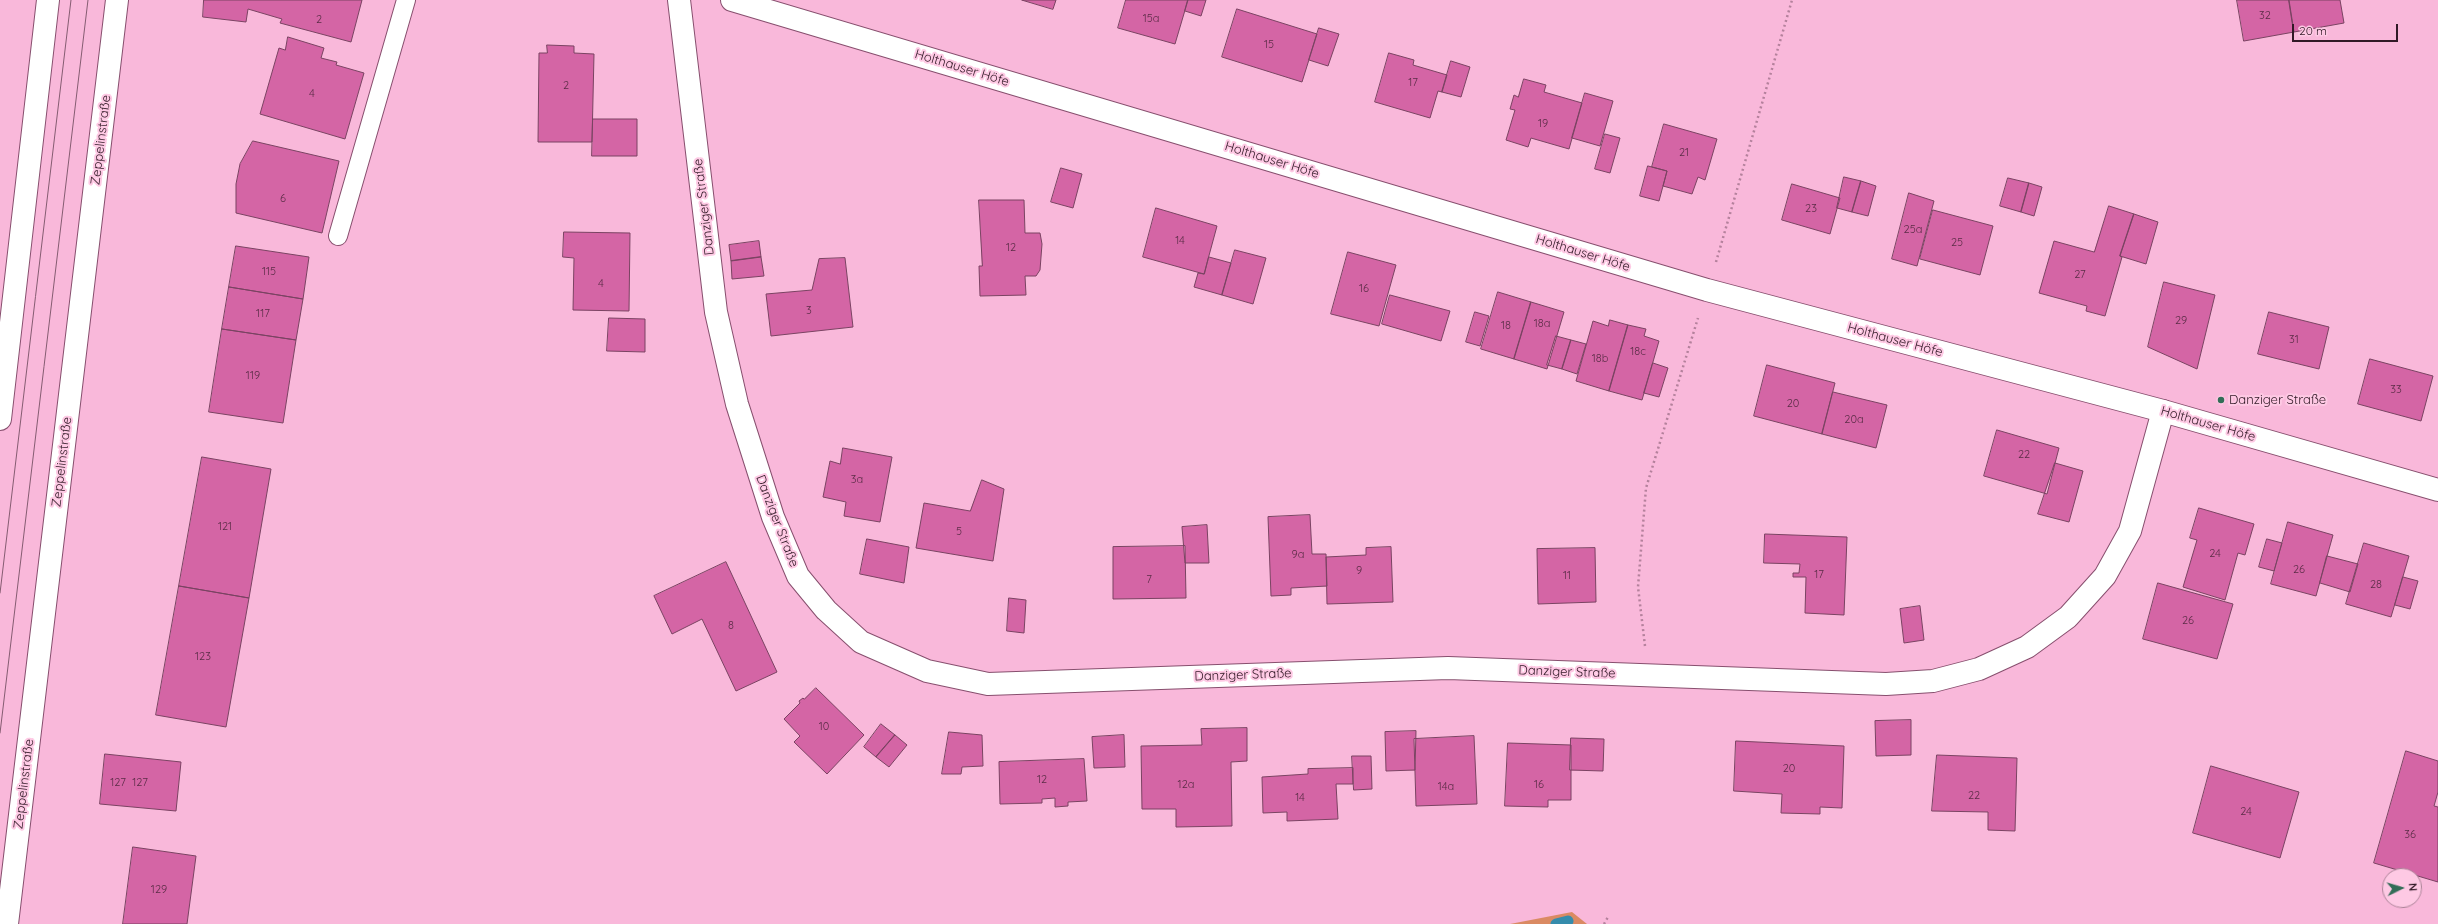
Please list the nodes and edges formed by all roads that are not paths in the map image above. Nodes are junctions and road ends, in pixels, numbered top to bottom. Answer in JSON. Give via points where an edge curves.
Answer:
{"nodes":[{"id":1,"x":48,"y":0,"type":"edge"},
{"id":2,"x":117,"y":0,"type":"edge"},
{"id":3,"x":406,"y":0,"type":"edge"},
{"id":4,"x":679,"y":0,"type":"edge"},
{"id":5,"x":732,"y":0,"type":"edge"},
{"id":6,"x":338,"y":236,"type":"dead end"},
{"id":7,"x":2163,"y":411,"type":"junction"},
{"id":8,"x":0,"y":419,"type":"edge"},
{"id":9,"x":2438,"y":490,"type":"edge"},
{"id":10,"x":7,"y":924,"type":"edge"}],
"edges":[{"from":1,"to":8,"type":"street"},
{"from":2,"to":10,"type":"street","name":"Zeppelinstraße"},
{"from":3,"to":6,"type":"lane"},
{"from":4,"to":7,"type":"street","name":"Danziger Straße","via":[[716,312],[737,404],[774,517],[798,576],[826,610],[861,642],[927,671],[988,684],[1448,668],[1886,684],[1933,681],[1979,668],[2027,647],[2068,617],[2105,576],[2130,531]]},
{"from":5,"to":7,"type":"street","name":"Holthauser Höfe","via":[[1707,290]]},
{"from":7,"to":9,"type":"street","name":"Holthauser Höfe"}]}
